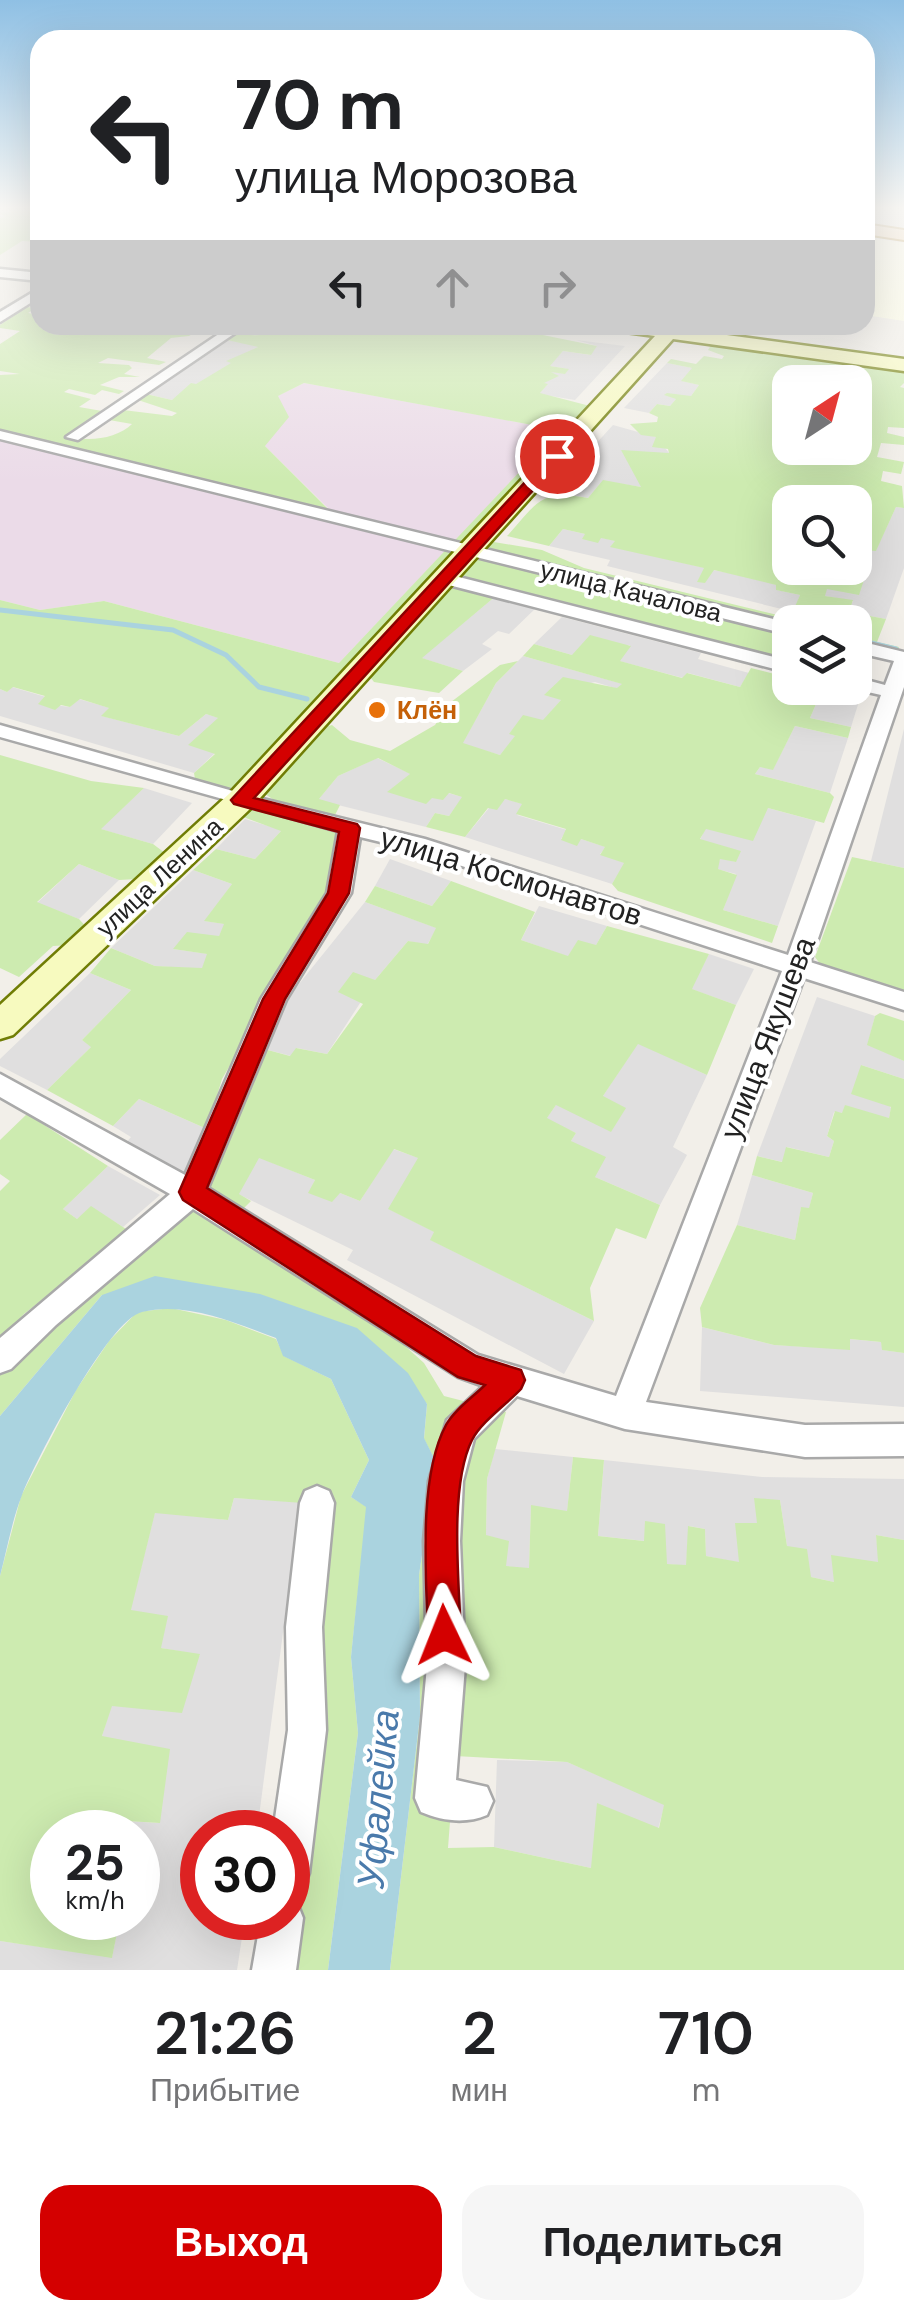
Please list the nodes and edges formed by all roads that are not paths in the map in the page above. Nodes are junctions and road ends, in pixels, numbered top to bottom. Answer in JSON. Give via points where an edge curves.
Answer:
{"nodes":[{"id":1,"x":29,"y":299,"type":"edge"},
{"id":2,"x":0,"y":318,"type":"edge"},
{"id":3,"x":226,"y":335,"type":"edge"},
{"id":4,"x":667,"y":335,"type":"edge"},
{"id":5,"x":717,"y":335,"type":"edge"},
{"id":6,"x":904,"y":365,"type":"edge"},
{"id":7,"x":0,"y":435,"type":"edge"},
{"id":8,"x":73,"y":437,"type":"dead end"},
{"id":9,"x":472,"y":552,"type":"junction"},
{"id":10,"x":447,"y":579,"type":"junction"},
{"id":11,"x":772,"y":626,"type":"edge"},
{"id":12,"x":872,"y":650,"type":"edge"},
{"id":13,"x":904,"y":658,"type":"edge"},
{"id":14,"x":772,"y":662,"type":"edge"},
{"id":15,"x":872,"y":687,"type":"edge"},
{"id":16,"x":892,"y":692,"type":"junction"},
{"id":17,"x":0,"y":731,"type":"edge"},
{"id":18,"x":241,"y":800,"type":"junction"},
{"id":19,"x":350,"y":828,"type":"junction"},
{"id":20,"x":796,"y":966,"type":"junction"},
{"id":21,"x":904,"y":1001,"type":"edge"},
{"id":22,"x":0,"y":1026,"type":"edge"},
{"id":23,"x":0,"y":1084,"type":"edge"},
{"id":24,"x":192,"y":1192,"type":"junction"},
{"id":25,"x":0,"y":1359,"type":"edge"},
{"id":26,"x":511,"y":1380,"type":"junction"},
{"id":27,"x":626,"y":1414,"type":"junction"},
{"id":28,"x":904,"y":1440,"type":"edge"},
{"id":29,"x":317,"y":1503,"type":"dead end"},
{"id":30,"x":473,"y":1801,"type":"dead end"},
{"id":31,"x":296,"y":1810,"type":"edge"},
{"id":32,"x":279,"y":1940,"type":"edge"},
{"id":33,"x":274,"y":1970,"type":"edge"}],
"edges":[{"from":1,"to":2,"type":"street"},
{"from":3,"to":8,"type":"street"},
{"from":4,"to":9,"type":"street","name":"улица Ленина"},
{"from":5,"to":6,"type":"street"},
{"from":7,"to":9,"type":"street","name":"улица Качалова"},
{"from":9,"to":10,"type":"street","name":"улица Ленина"},
{"from":9,"to":11,"type":"street","name":"улица Качалова"},
{"from":10,"to":14,"type":"street"},
{"from":10,"to":18,"type":"street","name":"улица Ленина"},
{"from":12,"to":13,"type":"street"},
{"from":13,"to":16,"type":"street","name":"улица Якушева"},
{"from":15,"to":16,"type":"street"},
{"from":16,"to":20,"type":"street","name":"улица Якушева"},
{"from":17,"to":18,"type":"street","name":"улица Космонавтов"},
{"from":18,"to":19,"type":"street","name":"улица Космонавтов"},
{"from":18,"to":22,"type":"street","name":"улица Ленина"},
{"from":19,"to":20,"type":"street","name":"улица Космонавтов"},
{"from":19,"to":24,"type":"street","via":[[339,893],[274,999]]},
{"from":20,"to":21,"type":"street","name":"улица Космонавтов"},
{"from":20,"to":27,"type":"street","name":"улица Якушева"},
{"from":23,"to":24,"type":"street"},
{"from":24,"to":25,"type":"street"},
{"from":24,"to":26,"type":"street","via":[[469,1367]]},
{"from":26,"to":27,"type":"street"},
{"from":26,"to":30,"type":"street","via":[[459,1431],[446,1481],[446,1666],[436,1798]]},
{"from":27,"to":28,"type":"street","via":[[806,1441]]},
{"from":29,"to":31,"type":"street","via":[[304,1628],[307,1730]]},
{"from":32,"to":33,"type":"street"}]}
